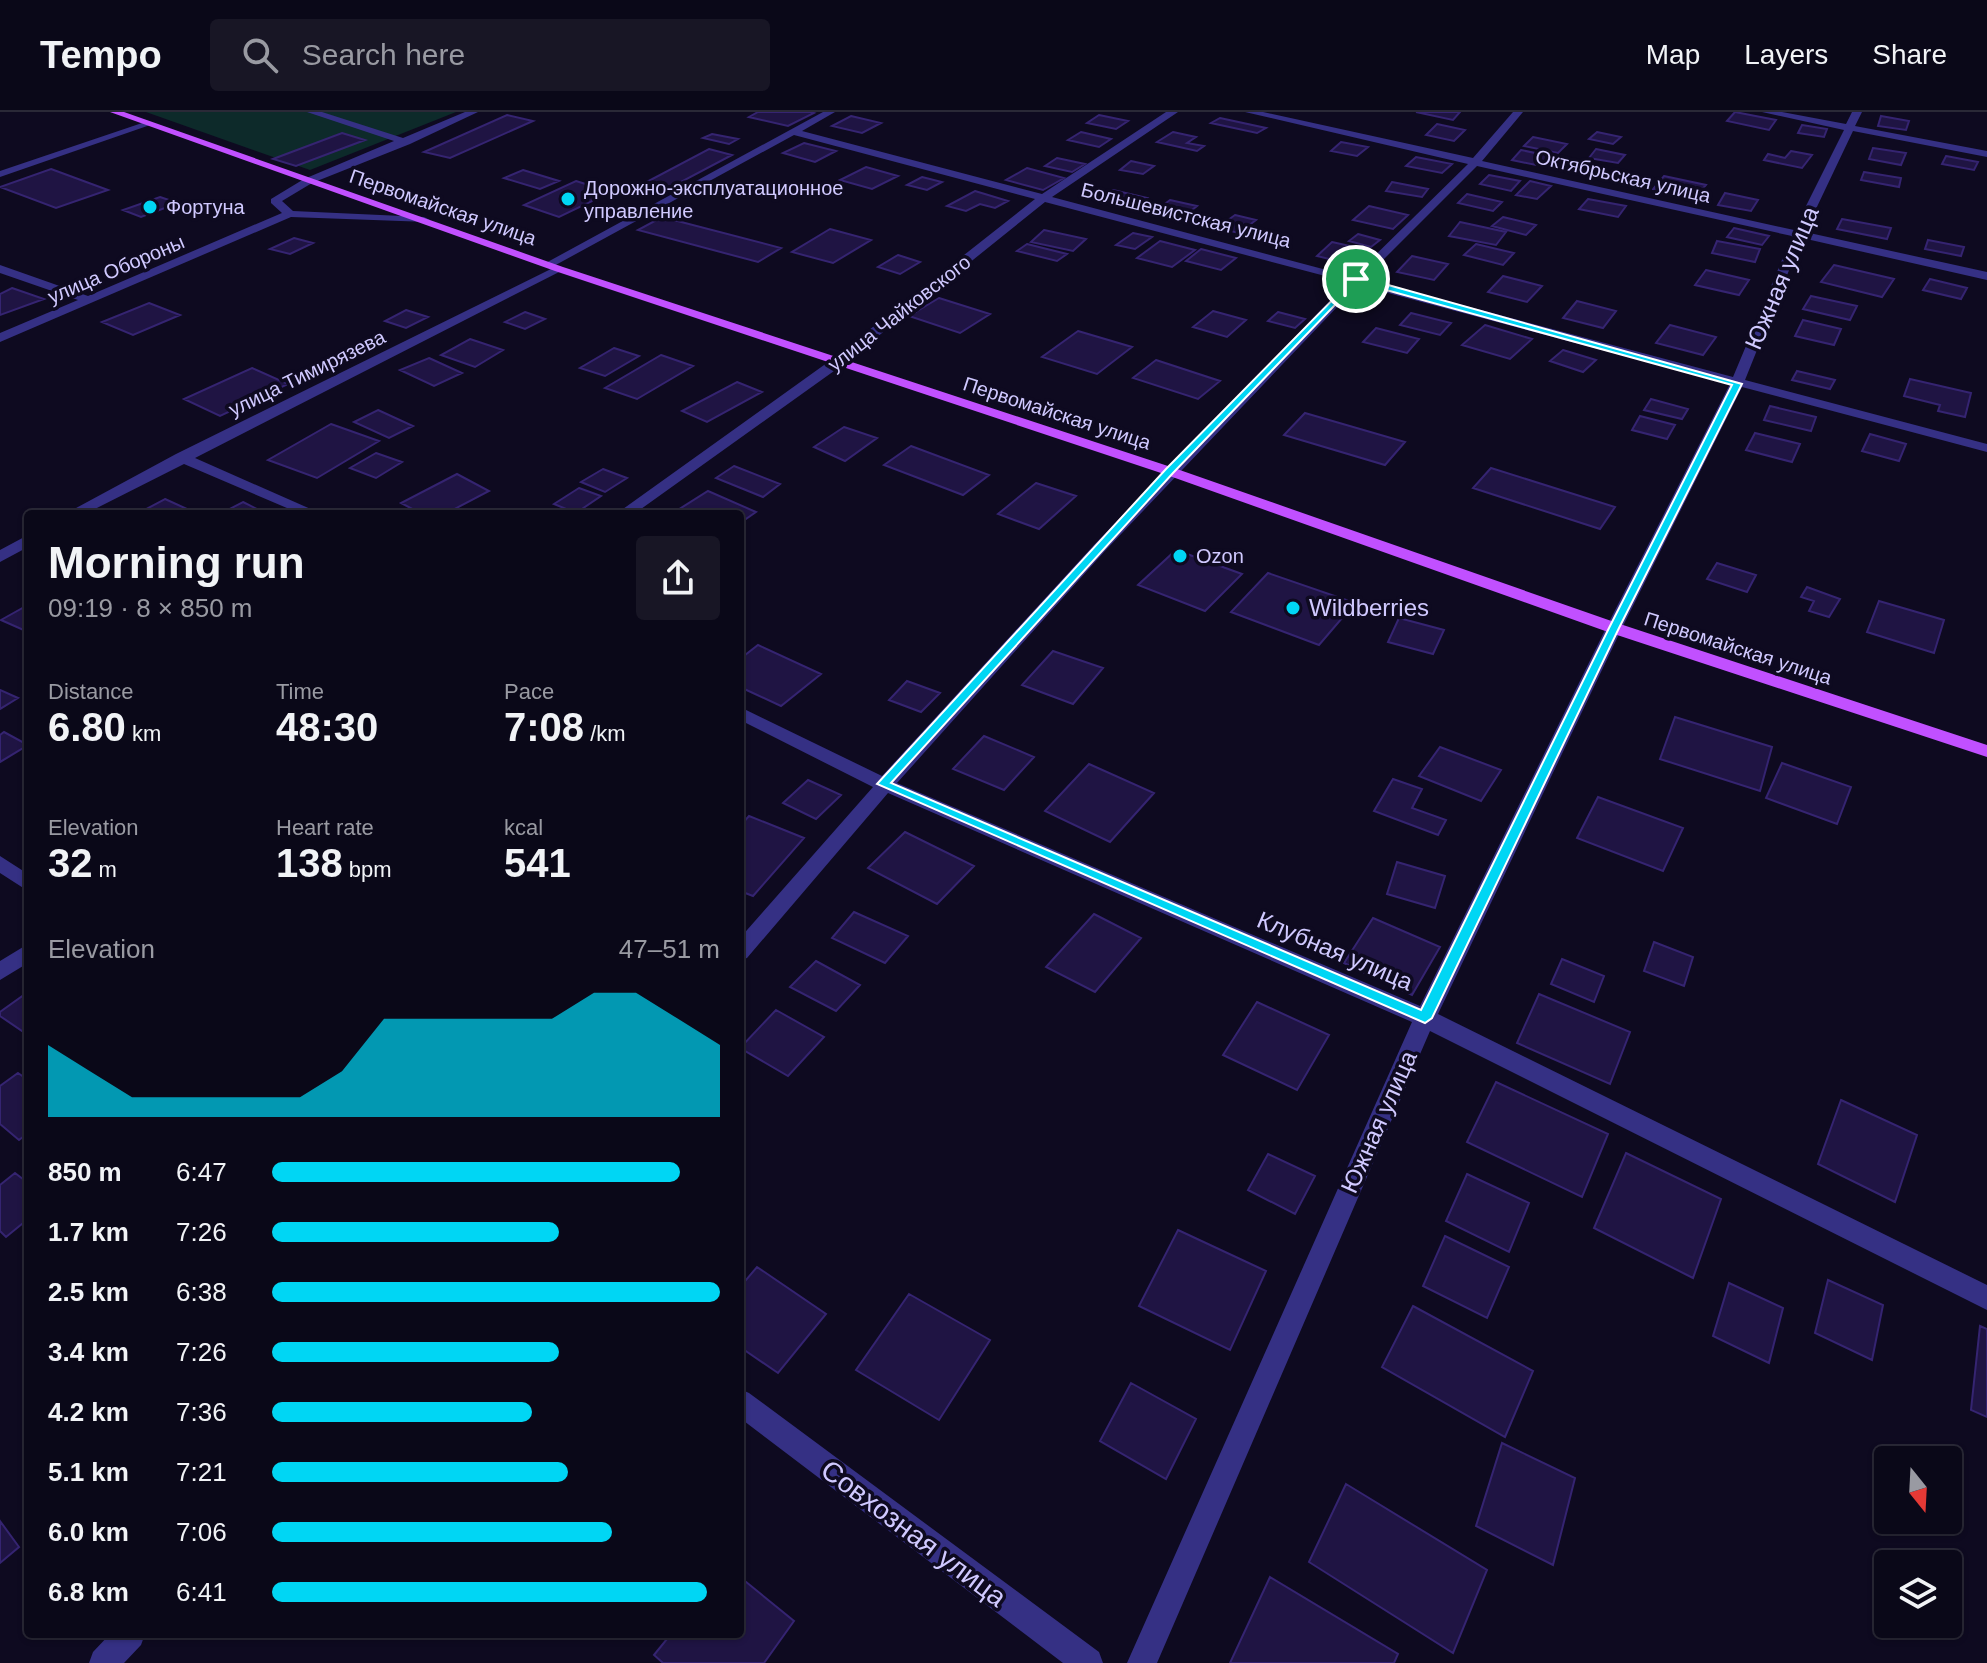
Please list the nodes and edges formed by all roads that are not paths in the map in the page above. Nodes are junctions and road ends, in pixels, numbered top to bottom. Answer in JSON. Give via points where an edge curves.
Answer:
{"nodes":[{"id":1,"x":115,"y":112,"type":"edge"},
{"id":2,"x":312,"y":112,"type":"edge"},
{"id":3,"x":473,"y":112,"type":"edge"},
{"id":4,"x":830,"y":112,"type":"edge"},
{"id":5,"x":1173,"y":112,"type":"edge"},
{"id":6,"x":1250,"y":112,"type":"edge"},
{"id":7,"x":1518,"y":112,"type":"edge"},
{"id":8,"x":1767,"y":112,"type":"edge"},
{"id":9,"x":1857,"y":112,"type":"edge"},
{"id":10,"x":148,"y":124,"type":"junction"},
{"id":11,"x":1850,"y":129,"type":"junction"},
{"id":12,"x":793,"y":132,"type":"junction"},
{"id":13,"x":406,"y":142,"type":"junction"},
{"id":14,"x":1987,"y":154,"type":"edge"},
{"id":15,"x":1476,"y":161,"type":"junction"},
{"id":16,"x":0,"y":174,"type":"edge"},
{"id":17,"x":308,"y":181,"type":"junction"},
{"id":18,"x":1042,"y":199,"type":"junction"},
{"id":19,"x":290,"y":214,"type":"junction"},
{"id":20,"x":424,"y":220,"type":"junction"},
{"id":21,"x":1798,"y":234,"type":"junction"},
{"id":22,"x":554,"y":267,"type":"junction"},
{"id":23,"x":0,"y":269,"type":"edge"},
{"id":24,"x":1987,"y":276,"type":"edge"},
{"id":25,"x":1356,"y":279,"type":"junction"},
{"id":26,"x":89,"y":300,"type":"junction"},
{"id":27,"x":0,"y":338,"type":"edge"},
{"id":28,"x":836,"y":363,"type":"junction"},
{"id":29,"x":1737,"y":384,"type":"junction"},
{"id":30,"x":1987,"y":448,"type":"edge"},
{"id":31,"x":181,"y":457,"type":"junction"},
{"id":32,"x":1169,"y":471,"type":"junction"},
{"id":33,"x":81,"y":510,"type":"edge"},
{"id":34,"x":305,"y":510,"type":"edge"},
{"id":35,"x":630,"y":510,"type":"edge"},
{"id":36,"x":24,"y":542,"type":"edge"},
{"id":37,"x":0,"y":557,"type":"edge"},
{"id":38,"x":1614,"y":628,"type":"junction"},
{"id":39,"x":744,"y":715,"type":"edge"},
{"id":40,"x":1987,"y":751,"type":"edge"},
{"id":41,"x":883,"y":784,"type":"junction"},
{"id":42,"x":0,"y":863,"type":"edge"},
{"id":43,"x":24,"y":881,"type":"edge"},
{"id":44,"x":744,"y":947,"type":"edge"},
{"id":45,"x":24,"y":955,"type":"edge"},
{"id":46,"x":0,"y":972,"type":"edge"},
{"id":47,"x":1425,"y":1018,"type":"junction"},
{"id":48,"x":1987,"y":1298,"type":"edge"},
{"id":49,"x":744,"y":1405,"type":"edge"},
{"id":50,"x":126,"y":1638,"type":"edge"},
{"id":51,"x":104,"y":1663,"type":"edge"},
{"id":52,"x":1088,"y":1663,"type":"edge"},
{"id":53,"x":1142,"y":1663,"type":"edge"}],
"edges":[{"from":1,"to":10,"type":"main road","name":"Первомайская улица"},
{"from":2,"to":13,"type":"street"},
{"from":3,"to":13,"type":"street"},
{"from":4,"to":12,"type":"street","name":"улица Тимирязева"},
{"from":5,"to":18,"type":"street","name":"улица Чайковского"},
{"from":6,"to":15,"type":"street","name":"Октябрьская улица"},
{"from":7,"to":15,"type":"street"},
{"from":8,"to":11,"type":"street"},
{"from":9,"to":11,"type":"street","name":"Южная улица"},
{"from":10,"to":16,"type":"street"},
{"from":10,"to":17,"type":"main road","name":"Первомайская улица"},
{"from":11,"to":14,"type":"street"},
{"from":11,"to":21,"type":"street","name":"Южная улица"},
{"from":12,"to":18,"type":"street","name":"Большевистская улица"},
{"from":12,"to":22,"type":"street","name":"улица Тимирязева"},
{"from":13,"to":17,"type":"street"},
{"from":15,"to":21,"type":"street","name":"Октябрьская улица"},
{"from":15,"to":25,"type":"street"},
{"from":17,"to":19,"type":"street","via":[[275,201]]},
{"from":17,"to":20,"type":"main road","name":"Первомайская улица"},
{"from":18,"to":25,"type":"street","name":"Большевистская улица"},
{"from":18,"to":28,"type":"street","name":"улица Чайковского"},
{"from":19,"to":20,"type":"street","name":"улица Обороны"},
{"from":19,"to":26,"type":"street","name":"улица Обороны"},
{"from":20,"to":22,"type":"main road","name":"Первомайская улица"},
{"from":21,"to":24,"type":"street","name":"Октябрьская улица"},
{"from":21,"to":29,"type":"street","name":"Южная улица"},
{"from":22,"to":28,"type":"main road","name":"Первомайская улица"},
{"from":22,"to":31,"type":"street","name":"улица Тимирязева"},
{"from":23,"to":26,"type":"street"},
{"from":25,"to":29,"type":"street","name":"Большевистская улица"},
{"from":25,"to":32,"type":"street"},
{"from":26,"to":27,"type":"street","name":"улица Обороны"},
{"from":28,"to":32,"type":"main road","name":"Первомайская улица"},
{"from":28,"to":35,"type":"street","name":"улица Чайковского"},
{"from":29,"to":30,"type":"street","name":"Большевистская улица"},
{"from":29,"to":38,"type":"street","name":"Южная улица"},
{"from":31,"to":33,"type":"street","name":"улица Тимирязева"},
{"from":31,"to":34,"type":"street"},
{"from":32,"to":38,"type":"main road","name":"Первомайская улица"},
{"from":32,"to":41,"type":"street"},
{"from":36,"to":37,"type":"street"},
{"from":38,"to":40,"type":"main road","name":"Первомайская улица"},
{"from":38,"to":47,"type":"street","name":"Южная улица"},
{"from":39,"to":41,"type":"street","name":"Клубная улица"},
{"from":41,"to":44,"type":"street"},
{"from":41,"to":47,"type":"street","name":"Клубная улица"},
{"from":42,"to":43,"type":"street"},
{"from":45,"to":46,"type":"street"},
{"from":47,"to":48,"type":"street","name":"Клубная улица"},
{"from":47,"to":53,"type":"street","name":"Южная улица"},
{"from":49,"to":52,"type":"street","name":"Совхозная улица"},
{"from":50,"to":51,"type":"street"}]}
